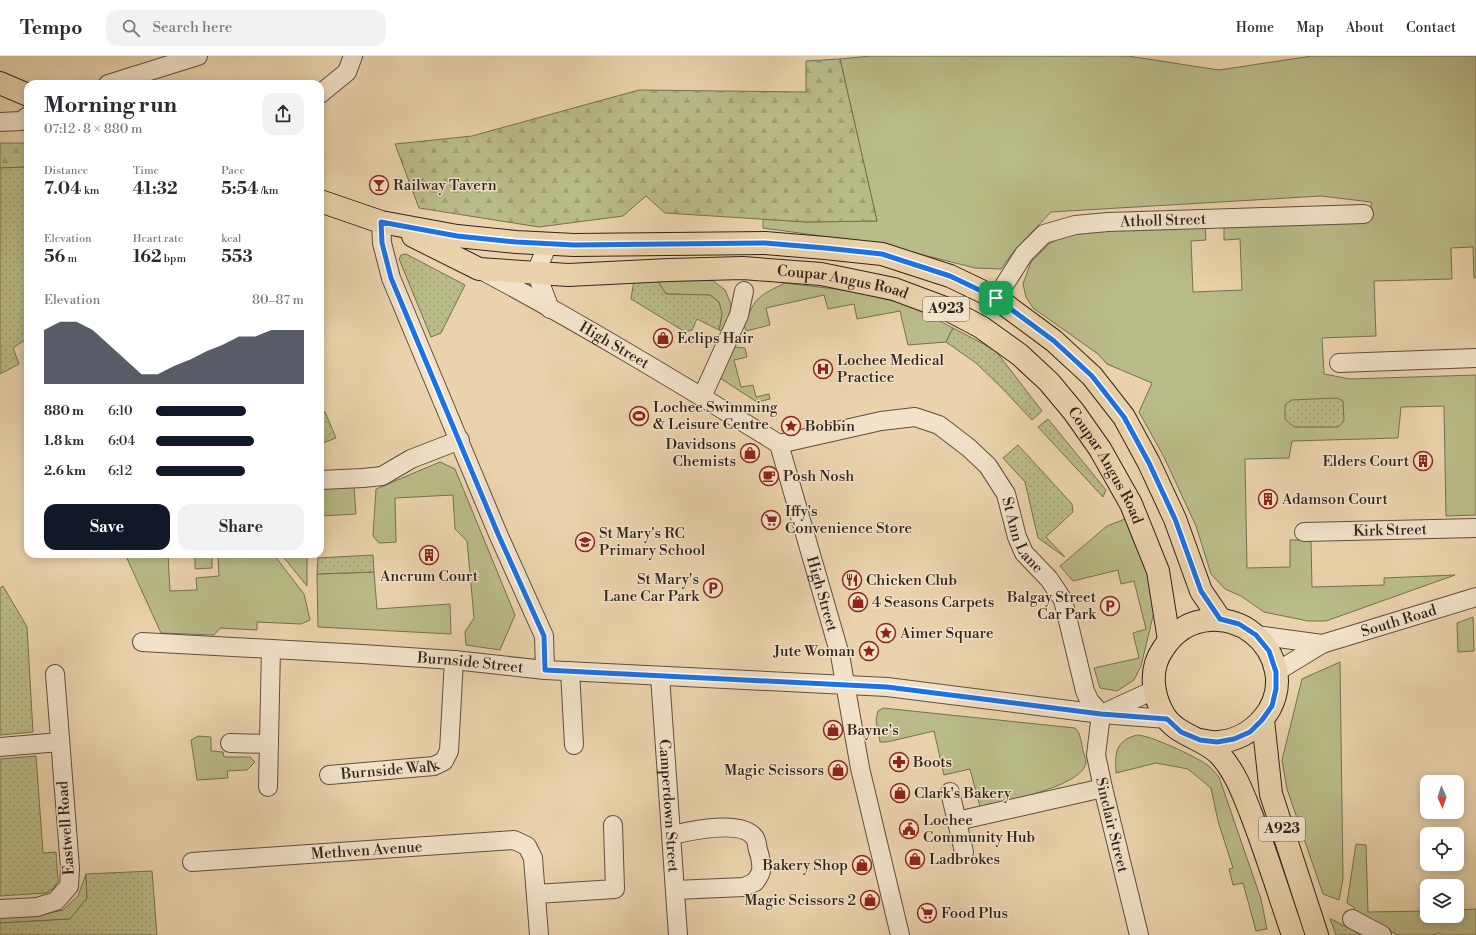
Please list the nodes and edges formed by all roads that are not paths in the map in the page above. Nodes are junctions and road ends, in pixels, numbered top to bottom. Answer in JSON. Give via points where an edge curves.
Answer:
{"nodes":[{"id":1,"x":198,"y":56,"type":"edge"},
{"id":2,"x":353,"y":56,"type":"edge"},
{"id":3,"x":121,"y":80,"type":"edge"},
{"id":4,"x":0,"y":83,"type":"edge"},
{"id":5,"x":324,"y":91,"type":"edge"},
{"id":6,"x":24,"y":93,"type":"edge"},
{"id":7,"x":24,"y":119,"type":"edge"},
{"id":8,"x":0,"y":122,"type":"edge"},
{"id":9,"x":324,"y":203,"type":"edge"},
{"id":10,"x":1364,"y":214,"type":"dead end"},
{"id":11,"x":381,"y":222,"type":"junction"},
{"id":12,"x":548,"y":244,"type":"junction"},
{"id":13,"x":479,"y":269,"type":"junction"},
{"id":14,"x":536,"y":272,"type":"junction"},
{"id":15,"x":744,"y":291,"type":"dead end"},
{"id":16,"x":996,"y":298,"type":"junction"},
{"id":17,"x":550,"y":309,"type":"junction"},
{"id":18,"x":1476,"y":358,"type":"edge"},
{"id":19,"x":1339,"y":362,"type":"dead end"},
{"id":20,"x":702,"y":397,"type":"junction"},
{"id":21,"x":460,"y":440,"type":"junction"},
{"id":22,"x":779,"y":444,"type":"junction"},
{"id":23,"x":324,"y":480,"type":"edge"},
{"id":24,"x":1476,"y":528,"type":"edge"},
{"id":25,"x":1304,"y":532,"type":"dead end"},
{"id":26,"x":1476,"y":597,"type":"edge"},
{"id":27,"x":1220,"y":619,"type":"junction"},
{"id":28,"x":1256,"y":635,"type":"junction"},
{"id":29,"x":1169,"y":640,"type":"junction"},
{"id":30,"x":142,"y":642,"type":"dead end"},
{"id":31,"x":1322,"y":644,"type":"junction"},
{"id":32,"x":271,"y":649,"type":"junction"},
{"id":33,"x":454,"y":660,"type":"junction"},
{"id":34,"x":545,"y":670,"type":"junction"},
{"id":35,"x":570,"y":671,"type":"junction"},
{"id":36,"x":1276,"y":672,"type":"junction"},
{"id":37,"x":55,"y":674,"type":"dead end"},
{"id":38,"x":660,"y":676,"type":"junction"},
{"id":39,"x":846,"y":685,"type":"junction"},
{"id":40,"x":1154,"y":690,"type":"junction"},
{"id":41,"x":1101,"y":714,"type":"junction"},
{"id":42,"x":1167,"y":719,"type":"junction"},
{"id":43,"x":1262,"y":720,"type":"junction"},
{"id":44,"x":1200,"y":740,"type":"junction"},
{"id":45,"x":60,"y":742,"type":"junction"},
{"id":46,"x":230,"y":743,"type":"dead end"},
{"id":47,"x":269,"y":744,"type":"junction"},
{"id":48,"x":574,"y":745,"type":"dead end"},
{"id":49,"x":0,"y":747,"type":"edge"},
{"id":50,"x":329,"y":774,"type":"dead end"},
{"id":51,"x":268,"y":787,"type":"dead end"},
{"id":52,"x":1102,"y":788,"type":"junction"},
{"id":53,"x":950,"y":792,"type":"dead end"},
{"id":54,"x":957,"y":821,"type":"junction"},
{"id":55,"x":613,"y":825,"type":"dead end"},
{"id":56,"x":672,"y":835,"type":"junction"},
{"id":57,"x":964,"y":852,"type":"dead end"},
{"id":58,"x":192,"y":862,"type":"dead end"},
{"id":59,"x":675,"y":890,"type":"junction"},
{"id":60,"x":536,"y":894,"type":"junction"},
{"id":61,"x":0,"y":909,"type":"edge"},
{"id":62,"x":1352,"y":919,"type":"dead end"},
{"id":63,"x":539,"y":935,"type":"edge"},
{"id":64,"x":678,"y":935,"type":"edge"},
{"id":65,"x":900,"y":935,"type":"edge"},
{"id":66,"x":1139,"y":935,"type":"edge"},
{"id":67,"x":1293,"y":935,"type":"edge"},
{"id":68,"x":1317,"y":935,"type":"edge"},
{"id":69,"x":1382,"y":935,"type":"edge"}],
"edges":[{"from":1,"to":3,"type":"street"},
{"from":2,"to":5,"type":"street","via":[[347,72]]},
{"from":4,"to":6,"type":"main road"},
{"from":7,"to":8,"type":"street"},
{"from":9,"to":11,"type":"main road","number":"A923"},
{"from":10,"to":16,"type":"street","name":"Atholl Street","via":[[1075,225],[1044,234],[1024,254]]},
{"from":11,"to":12,"type":"main road","name":"Coupar Angus Road","number":"A923","via":[[457,236]]},
{"from":11,"to":13,"type":"main road","name":"Coupar Angus Road","number":"A923"},
{"from":11,"to":21,"type":"street","via":[[382,243],[391,278]]},
{"from":12,"to":14,"type":"street"},
{"from":12,"to":16,"type":"main road","name":"Coupar Angus Road","number":"A923","via":[[765,243],[882,254],[950,276]]},
{"from":13,"to":14,"type":"main road","name":"Coupar Angus Road","number":"A923"},
{"from":13,"to":17,"type":"street","name":"High Street"},
{"from":14,"to":17,"type":"street"},
{"from":14,"to":29,"type":"main road","name":"Coupar Angus Road","number":"A923","via":[[568,275],[743,268],[821,274],[894,289],[945,308],[981,327],[1020,355],[1049,382],[1100,448],[1131,504],[1158,571]]},
{"from":15,"to":20,"type":"street","via":[[739,315]]},
{"from":16,"to":27,"type":"main road","name":"Coupar Angus Road","number":"A923","via":[[1054,341],[1092,376],[1124,417],[1175,519],[1201,591]]},
{"from":17,"to":20,"type":"street","name":"High Street"},
{"from":18,"to":19,"type":"street"},
{"from":20,"to":22,"type":"street","name":"High Street"},
{"from":21,"to":23,"type":"street","via":[[411,459],[382,476]]},
{"from":21,"to":34,"type":"street","via":[[498,534],[544,636]]},
{"from":22,"to":39,"type":"street","name":"High Street","via":[[833,626]]},
{"from":22,"to":41,"type":"street","name":"St Ann Lane","via":[[881,421],[915,417],[939,425],[969,448],[988,466],[1006,494],[1017,537],[1024,553],[1049,579],[1062,600],[1085,691]]},
{"from":24,"to":25,"type":"street","name":"Kirk Street"},
{"from":26,"to":31,"type":"street","name":"South Road"},
{"from":27,"to":28,"type":"main road","number":"A923","via":[[1239,624]]},
{"from":27,"to":29,"type":"main road","number":"A923","via":[[1201,621],[1184,628]]},
{"from":28,"to":31,"type":"street","name":"South Road"},
{"from":28,"to":36,"type":"main road","number":"A923","via":[[1269,651]]},
{"from":29,"to":40,"type":"main road","number":"A923","via":[[1159,654],[1154,672]]},
{"from":30,"to":32,"type":"street","name":"Burnside Street"},
{"from":31,"to":36,"type":"street","name":"South Road"},
{"from":32,"to":33,"type":"street","name":"Burnside Street"},
{"from":32,"to":47,"type":"street"},
{"from":33,"to":34,"type":"street","name":"Burnside Street"},
{"from":33,"to":50,"type":"street","name":"Burnside Walk","via":[[449,751],[444,761],[434,766]]},
{"from":34,"to":35,"type":"street","name":"Burnside Street"},
{"from":35,"to":38,"type":"street","name":"Burnside Street"},
{"from":35,"to":48,"type":"street"},
{"from":36,"to":43,"type":"main road","number":"A923","via":[[1272,706]]},
{"from":37,"to":45,"type":"street","name":"Eastwell Road"},
{"from":38,"to":39,"type":"street","name":"Burnside Street"},
{"from":38,"to":56,"type":"street","name":"Camperdown Street"},
{"from":39,"to":41,"type":"street","name":"Burnside Street","via":[[894,688]]},
{"from":39,"to":65,"type":"street","name":"High Street","via":[[860,768]]},
{"from":40,"to":41,"type":"street"},
{"from":40,"to":42,"type":"main road","number":"A923","via":[[1158,705]]},
{"from":41,"to":42,"type":"street","name":"Burnside Street"},
{"from":41,"to":52,"type":"street","name":"Sinclair Street","via":[[1096,755]]},
{"from":42,"to":44,"type":"main road","number":"A923","via":[[1181,732]]},
{"from":43,"to":44,"type":"main road","number":"A923","via":[[1250,732],[1234,739],[1217,742]]},
{"from":43,"to":68,"type":"main road","number":"A923","via":[[1271,794]]},
{"from":44,"to":67,"type":"main road","number":"A923","via":[[1219,754],[1235,775],[1256,826]]},
{"from":45,"to":49,"type":"street"},
{"from":45,"to":61,"type":"street","name":"Eastwell Road","via":[[70,868],[69,886],[56,901],[37,907]]},
{"from":46,"to":47,"type":"street"},
{"from":47,"to":51,"type":"street"},
{"from":52,"to":54,"type":"street"},
{"from":52,"to":66,"type":"street","name":"Sinclair Street"},
{"from":53,"to":54,"type":"street"},
{"from":54,"to":57,"type":"street"},
{"from":55,"to":60,"type":"street","via":[[615,889]]},
{"from":56,"to":59,"type":"street","name":"Camperdown Street"},
{"from":56,"to":59,"type":"street","via":[[719,828],[744,830],[755,838],[761,871],[755,882],[744,887]]},
{"from":58,"to":60,"type":"street","name":"Methven Avenue","via":[[514,840],[527,846],[533,858]]},
{"from":59,"to":64,"type":"street","name":"Camperdown Street"},
{"from":60,"to":63,"type":"street"},
{"from":62,"to":69,"type":"street"}]}
